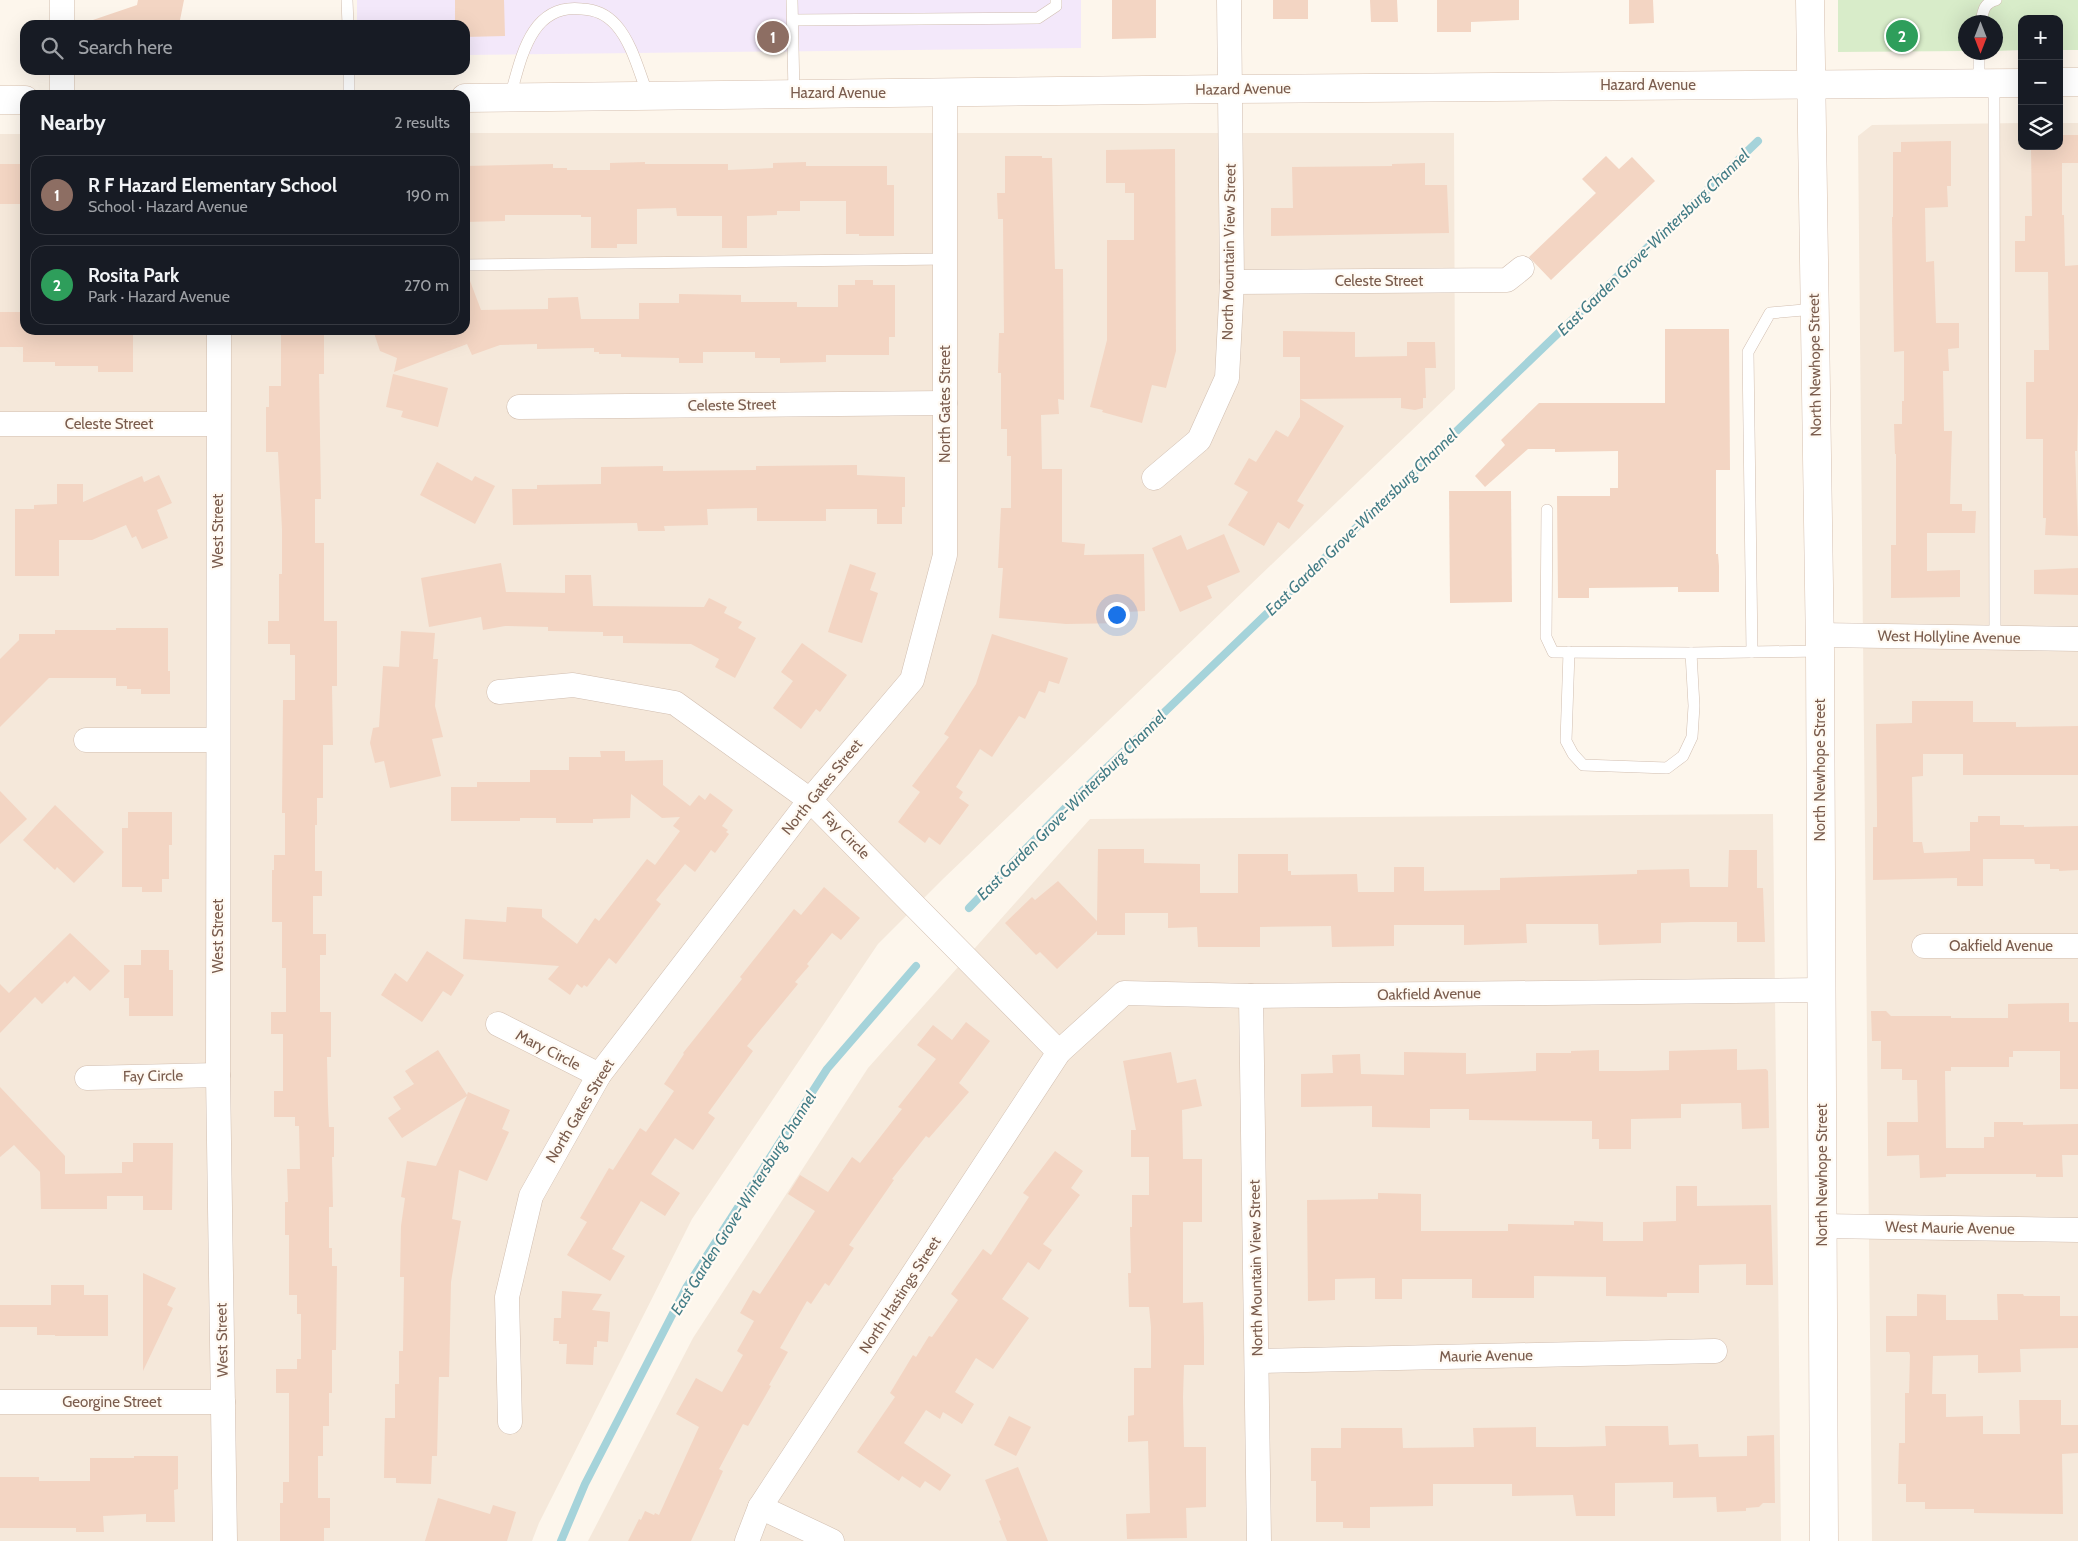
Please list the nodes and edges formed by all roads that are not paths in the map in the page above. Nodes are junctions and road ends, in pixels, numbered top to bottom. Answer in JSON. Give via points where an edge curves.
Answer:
{"nodes":[{"id":1,"x":62,"y":0,"type":"edge"},
{"id":2,"x":348,"y":0,"type":"edge"},
{"id":3,"x":792,"y":0,"type":"edge"},
{"id":4,"x":1056,"y":0,"type":"edge"},
{"id":5,"x":1229,"y":0,"type":"edge"},
{"id":6,"x":1810,"y":0,"type":"edge"},
{"id":7,"x":1996,"y":0,"type":"edge"},
{"id":8,"x":1983,"y":15,"type":"edge"},
{"id":9,"x":62,"y":20,"type":"edge"},
{"id":10,"x":348,"y":20,"type":"edge"},
{"id":11,"x":793,"y":20,"type":"junction"},
{"id":12,"x":1981,"y":60,"type":"edge"},
{"id":13,"x":62,"y":75,"type":"edge"},
{"id":14,"x":349,"y":75,"type":"edge"},
{"id":15,"x":2063,"y":82,"type":"edge"},
{"id":16,"x":2078,"y":82,"type":"edge"},
{"id":17,"x":1986,"y":83,"type":"junction"},
{"id":18,"x":2018,"y":83,"type":"edge"},
{"id":19,"x":1811,"y":84,"type":"junction"},
{"id":20,"x":1229,"y":89,"type":"junction"},
{"id":21,"x":62,"y":90,"type":"edge"},
{"id":22,"x":349,"y":90,"type":"edge"},
{"id":23,"x":794,"y":93,"type":"junction"},
{"id":24,"x":945,"y":93,"type":"junction"},
{"id":25,"x":648,"y":95,"type":"junction"},
{"id":26,"x":510,"y":97,"type":"junction"},
{"id":27,"x":470,"y":98,"type":"edge"},
{"id":28,"x":0,"y":100,"type":"edge"},
{"id":29,"x":20,"y":100,"type":"edge"},
{"id":30,"x":945,"y":259,"type":"junction"},
{"id":31,"x":470,"y":265,"type":"edge"},
{"id":32,"x":1522,"y":268,"type":"dead end"},
{"id":33,"x":1232,"y":282,"type":"junction"},
{"id":34,"x":1814,"y":309,"type":"junction"},
{"id":35,"x":219,"y":335,"type":"edge"},
{"id":36,"x":945,"y":402,"type":"junction"},
{"id":37,"x":519,"y":407,"type":"dead end"},
{"id":38,"x":0,"y":424,"type":"edge"},
{"id":39,"x":218,"y":424,"type":"junction"},
{"id":40,"x":1154,"y":478,"type":"dead end"},
{"id":41,"x":1546,"y":510,"type":"dead end"},
{"id":42,"x":1995,"y":638,"type":"junction"},
{"id":43,"x":2078,"y":639,"type":"edge"},
{"id":44,"x":1820,"y":643,"type":"junction"},
{"id":45,"x":1569,"y":652,"type":"junction"},
{"id":46,"x":1752,"y":652,"type":"junction"},
{"id":47,"x":1691,"y":654,"type":"junction"},
{"id":48,"x":499,"y":692,"type":"dead end"},
{"id":49,"x":86,"y":740,"type":"dead end"},
{"id":50,"x":218,"y":740,"type":"junction"},
{"id":51,"x":810,"y":800,"type":"junction"},
{"id":52,"x":1924,"y":946,"type":"dead end"},
{"id":53,"x":2078,"y":946,"type":"edge"},
{"id":54,"x":1821,"y":990,"type":"junction"},
{"id":55,"x":1251,"y":996,"type":"junction"},
{"id":56,"x":498,"y":1024,"type":"dead end"},
{"id":57,"x":1059,"y":1052,"type":"junction"},
{"id":58,"x":218,"y":1075,"type":"junction"},
{"id":59,"x":599,"y":1075,"type":"junction"},
{"id":60,"x":87,"y":1078,"type":"dead end"},
{"id":61,"x":1822,"y":1226,"type":"junction"},
{"id":62,"x":2078,"y":1230,"type":"edge"},
{"id":63,"x":1715,"y":1351,"type":"dead end"},
{"id":64,"x":1258,"y":1361,"type":"junction"},
{"id":65,"x":0,"y":1402,"type":"edge"},
{"id":66,"x":223,"y":1402,"type":"junction"},
{"id":67,"x":510,"y":1422,"type":"dead end"},
{"id":68,"x":760,"y":1507,"type":"junction"},
{"id":69,"x":225,"y":1541,"type":"edge"},
{"id":70,"x":747,"y":1541,"type":"edge"},
{"id":71,"x":832,"y":1541,"type":"edge"},
{"id":72,"x":1259,"y":1541,"type":"edge"},
{"id":73,"x":1824,"y":1541,"type":"edge"}],
"edges":[{"from":1,"to":9,"type":"street"},
{"from":2,"to":10,"type":"lane"},
{"from":3,"to":11,"type":"lane"},
{"from":4,"to":11,"type":"lane","via":[[1056,6],[1038,18]]},
{"from":5,"to":20,"type":"street","name":"North Mountain View Street"},
{"from":6,"to":19,"type":"street","name":"North Newhope Street"},
{"from":7,"to":8,"type":"lane","via":[[1990,2]]},
{"from":11,"to":23,"type":"lane"},
{"from":12,"to":17,"type":"lane"},
{"from":13,"to":21,"type":"street"},
{"from":14,"to":22,"type":"lane"},
{"from":15,"to":16,"type":"street"},
{"from":17,"to":18,"type":"street","name":"Hazard Avenue"},
{"from":17,"to":19,"type":"street","name":"Hazard Avenue"},
{"from":17,"to":42,"type":"lane"},
{"from":19,"to":20,"type":"street","name":"Hazard Avenue"},
{"from":19,"to":34,"type":"street","name":"North Newhope Street"},
{"from":20,"to":24,"type":"street","name":"Hazard Avenue"},
{"from":20,"to":33,"type":"street","name":"North Mountain View Street"},
{"from":23,"to":24,"type":"street","name":"Hazard Avenue"},
{"from":23,"to":25,"type":"street","name":"Hazard Avenue"},
{"from":24,"to":30,"type":"street","name":"North Gates Street"},
{"from":25,"to":26,"type":"street","name":"Hazard Avenue"},
{"from":25,"to":26,"type":"lane","via":[[627,42],[617,26],[605,14],[576,8],[543,19],[524,49]]},
{"from":26,"to":27,"type":"street","name":"Hazard Avenue"},
{"from":28,"to":29,"type":"street"},
{"from":30,"to":31,"type":"lane"},
{"from":30,"to":36,"type":"street","name":"North Gates Street"},
{"from":32,"to":33,"type":"street","name":"Celeste Street","via":[[1507,280]]},
{"from":33,"to":40,"type":"street","name":"North Mountain View Street","via":[[1227,378],[1199,440]]},
{"from":34,"to":44,"type":"street","name":"North Newhope Street"},
{"from":34,"to":46,"type":"lane","via":[[1770,313],[1748,352]]},
{"from":35,"to":39,"type":"street","name":"West Street"},
{"from":36,"to":37,"type":"street","name":"Celeste Street"},
{"from":36,"to":51,"type":"street","name":"North Gates Street","via":[[945,555],[912,680]]},
{"from":38,"to":39,"type":"street","name":"Celeste Street"},
{"from":39,"to":50,"type":"street","name":"West Street"},
{"from":41,"to":45,"type":"lane","via":[[1546,637],[1553,652]]},
{"from":42,"to":43,"type":"street","name":"West Hollyline Avenue"},
{"from":42,"to":44,"type":"street","name":"West Hollyline Avenue"},
{"from":44,"to":46,"type":"lane"},
{"from":44,"to":54,"type":"street","name":"North Newhope Street"},
{"from":45,"to":47,"type":"lane"},
{"from":45,"to":47,"type":"lane","via":[[1566,741],[1573,754],[1583,765],[1667,768],[1683,756],[1692,737]]},
{"from":46,"to":47,"type":"lane"},
{"from":48,"to":51,"type":"street","name":"Fay Circle","via":[[573,685],[675,703]]},
{"from":49,"to":50,"type":"street"},
{"from":50,"to":58,"type":"street","name":"West Street"},
{"from":51,"to":57,"type":"street","name":"Fay Circle"},
{"from":51,"to":59,"type":"street","name":"North Gates Street"},
{"from":52,"to":53,"type":"street","name":"Oakfield Avenue"},
{"from":54,"to":55,"type":"street","name":"Oakfield Avenue"},
{"from":54,"to":61,"type":"street","name":"North Newhope Street"},
{"from":55,"to":57,"type":"street","name":"Oakfield Avenue","via":[[1124,993]]},
{"from":55,"to":64,"type":"street","name":"North Mountain View Street"},
{"from":56,"to":59,"type":"street","name":"Mary Circle"},
{"from":57,"to":68,"type":"street","name":"North Hastings Street"},
{"from":58,"to":60,"type":"street","name":"Fay Circle"},
{"from":58,"to":66,"type":"street","name":"West Street"},
{"from":59,"to":67,"type":"street","name":"North Gates Street","via":[[531,1196],[507,1297]]},
{"from":61,"to":62,"type":"street","name":"West Maurie Avenue"},
{"from":61,"to":73,"type":"street","name":"North Newhope Street"},
{"from":63,"to":64,"type":"street","name":"Maurie Avenue"},
{"from":64,"to":72,"type":"street","name":"North Mountain View Street"},
{"from":65,"to":66,"type":"street","name":"Georgine Street"},
{"from":66,"to":69,"type":"street","name":"West Street"},
{"from":68,"to":70,"type":"street","name":"North Hastings Street"},
{"from":68,"to":71,"type":"street"}]}
